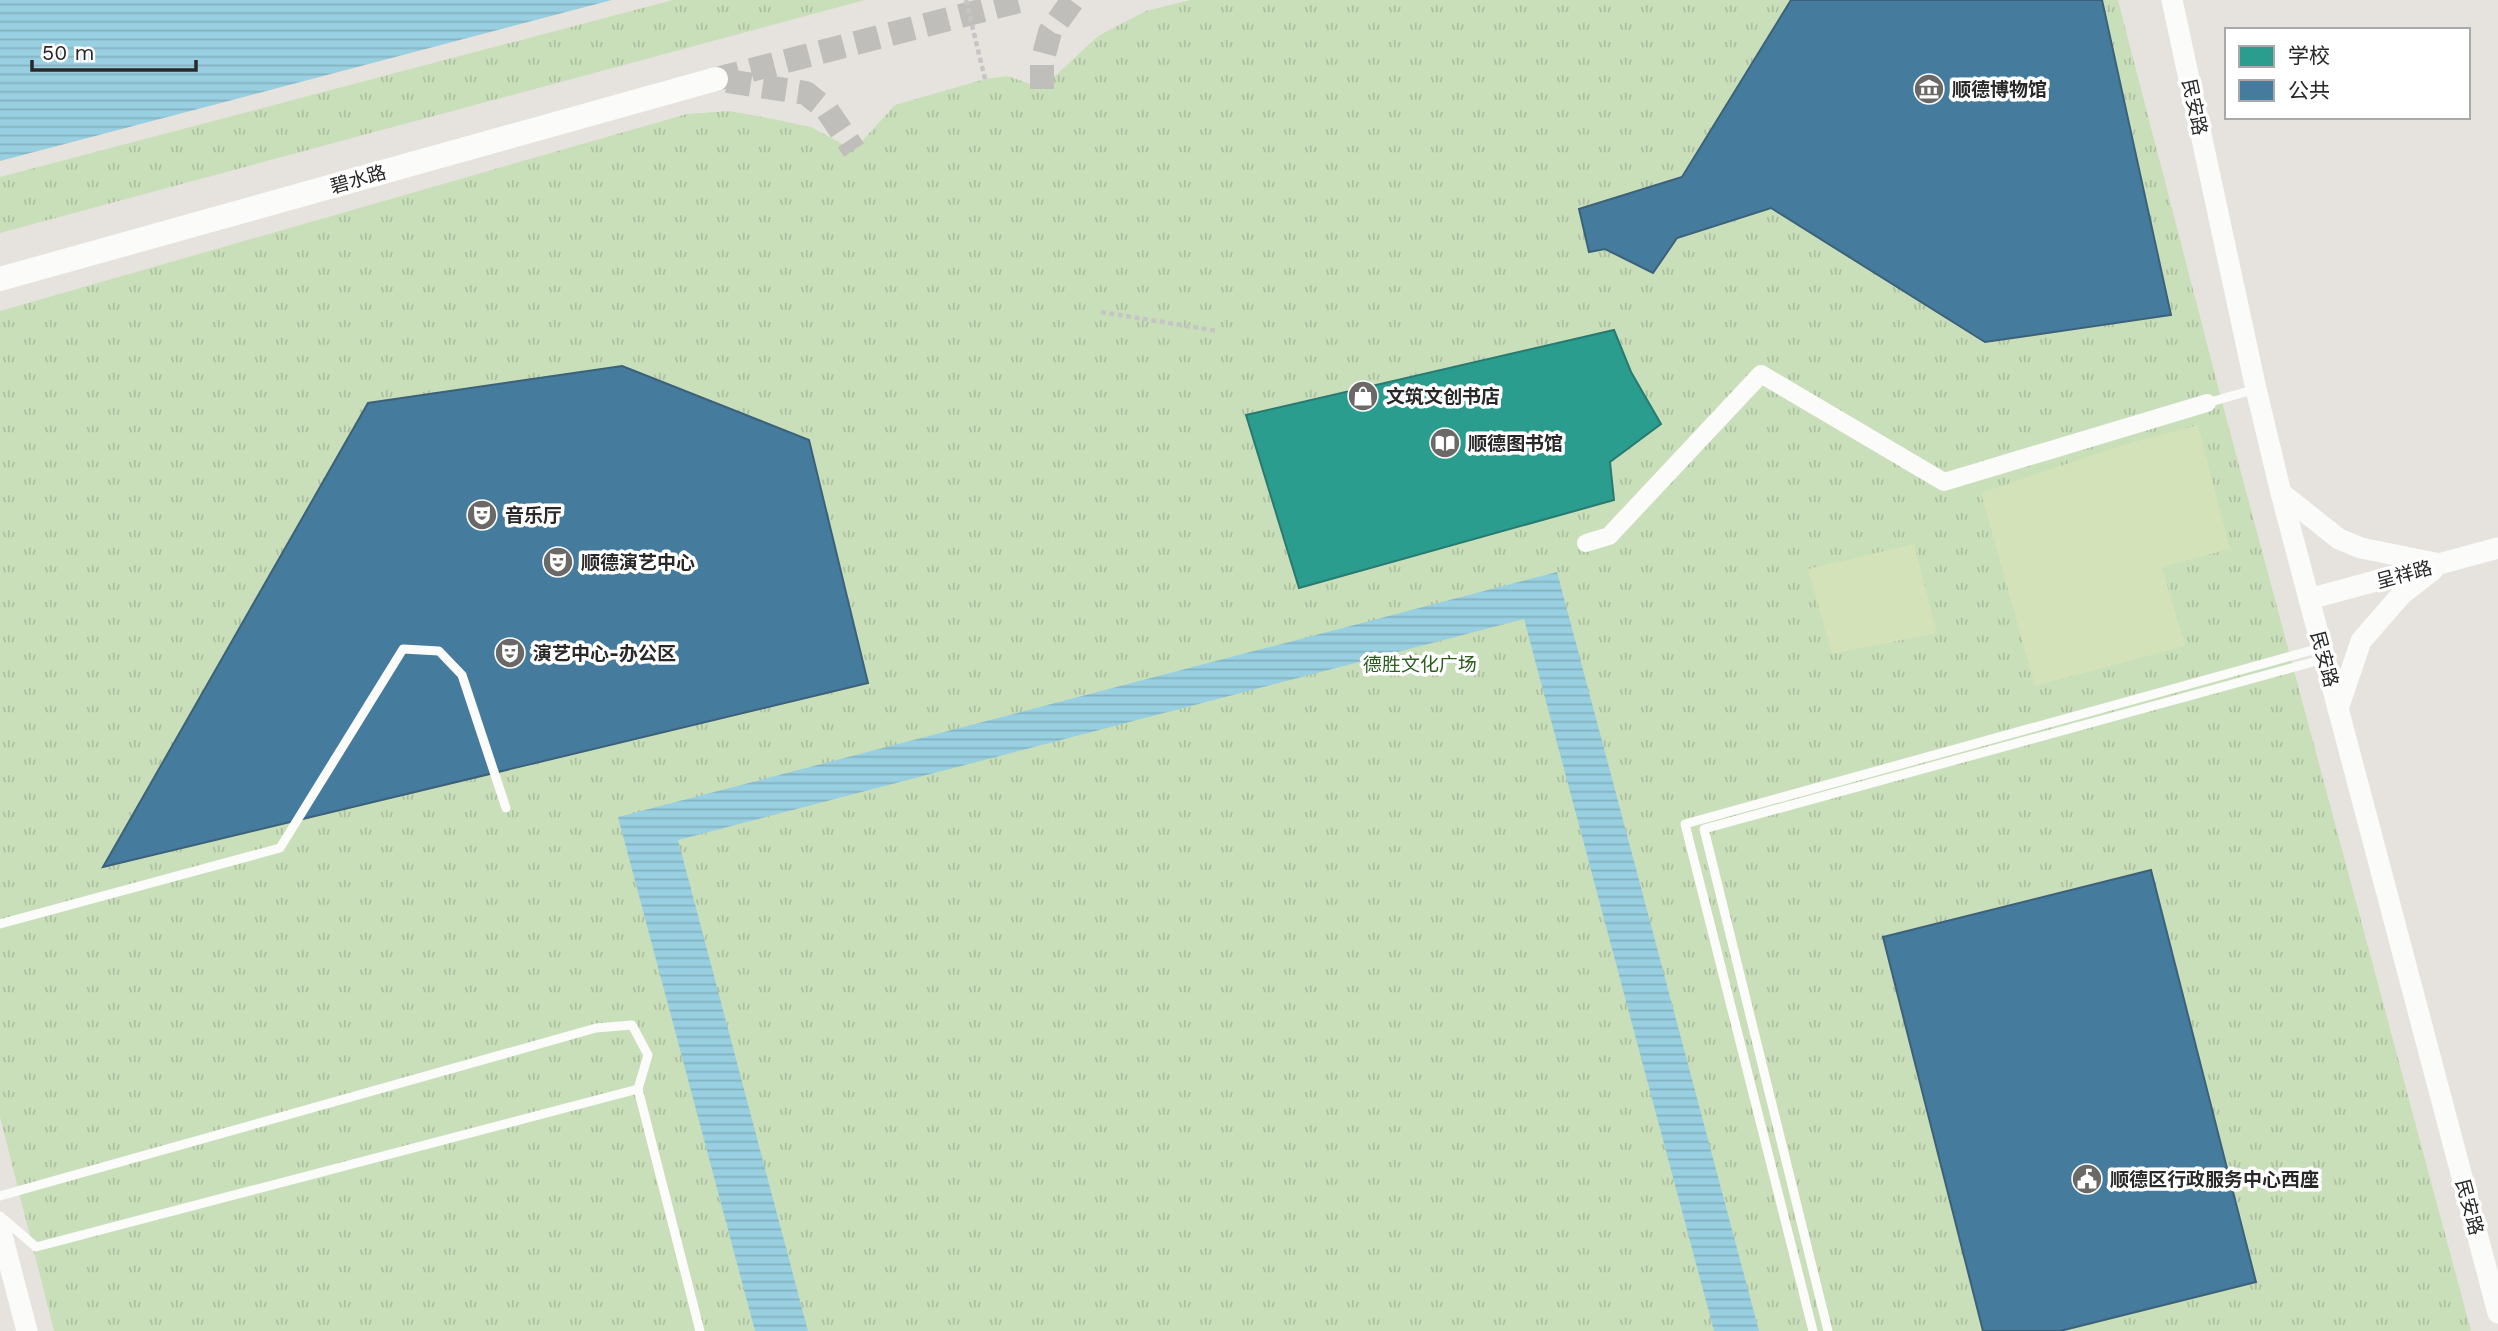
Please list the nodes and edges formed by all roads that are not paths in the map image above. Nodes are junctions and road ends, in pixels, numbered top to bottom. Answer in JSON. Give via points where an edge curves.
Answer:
{"nodes":[{"id":1,"x":2172,"y":0,"type":"edge"},
{"id":2,"x":716,"y":79,"type":"tunnel mouth"},
{"id":3,"x":0,"y":279,"type":"edge"},
{"id":4,"x":2256,"y":389,"type":"junction"},
{"id":5,"x":2207,"y":403,"type":"joint"},
{"id":6,"x":2281,"y":493,"type":"junction"},
{"id":7,"x":1586,"y":543,"type":"dead end"},
{"id":8,"x":2498,"y":548,"type":"edge"},
{"id":9,"x":2440,"y":564,"type":"junction"},
{"id":10,"x":2309,"y":599,"type":"junction"},
{"id":11,"x":2323,"y":653,"type":"junction"},
{"id":12,"x":2338,"y":709,"type":"junction"},
{"id":13,"x":506,"y":808,"type":"dead end"},
{"id":14,"x":0,"y":925,"type":"edge"},
{"id":15,"x":638,"y":1089,"type":"junction"},
{"id":16,"x":0,"y":1196,"type":"edge"},
{"id":17,"x":0,"y":1216,"type":"edge"},
{"id":18,"x":0,"y":1228,"type":"edge"},
{"id":19,"x":2498,"y":1312,"type":"edge"},
{"id":20,"x":27,"y":1331,"type":"edge"},
{"id":21,"x":699,"y":1331,"type":"edge"},
{"id":22,"x":1813,"y":1331,"type":"edge"},
{"id":23,"x":1828,"y":1331,"type":"edge"}],
"edges":[{"from":1,"to":4,"type":"street","name":"民安路"},
{"from":2,"to":3,"type":"main road","name":"碧水路"},
{"from":4,"to":5,"type":"lane"},
{"from":4,"to":6,"type":"street","name":"民安路"},
{"from":5,"to":7,"type":"street","via":[[1944,482],[1761,374],[1609,536]]},
{"from":6,"to":9,"type":"street","via":[[2339,539]]},
{"from":6,"to":10,"type":"street","name":"民安路"},
{"from":8,"to":9,"type":"street","name":"呈祥路"},
{"from":9,"to":10,"type":"street","name":"呈祥路"},
{"from":9,"to":12,"type":"street","via":[[2401,595],[2361,641]]},
{"from":10,"to":11,"type":"street","name":"民安路"},
{"from":11,"to":12,"type":"street","name":"民安路"},
{"from":11,"to":22,"type":"lane","via":[[1685,824]]},
{"from":11,"to":23,"type":"lane","via":[[1704,829]]},
{"from":12,"to":19,"type":"street","name":"民安路"},
{"from":13,"to":14,"type":"lane","via":[[462,675],[439,651],[402,649],[280,848]]},
{"from":15,"to":16,"type":"lane","via":[[648,1055],[632,1025],[596,1028]]},
{"from":15,"to":17,"type":"lane","via":[[36,1247]]},
{"from":15,"to":21,"type":"lane"},
{"from":18,"to":20,"type":"street"}]}
